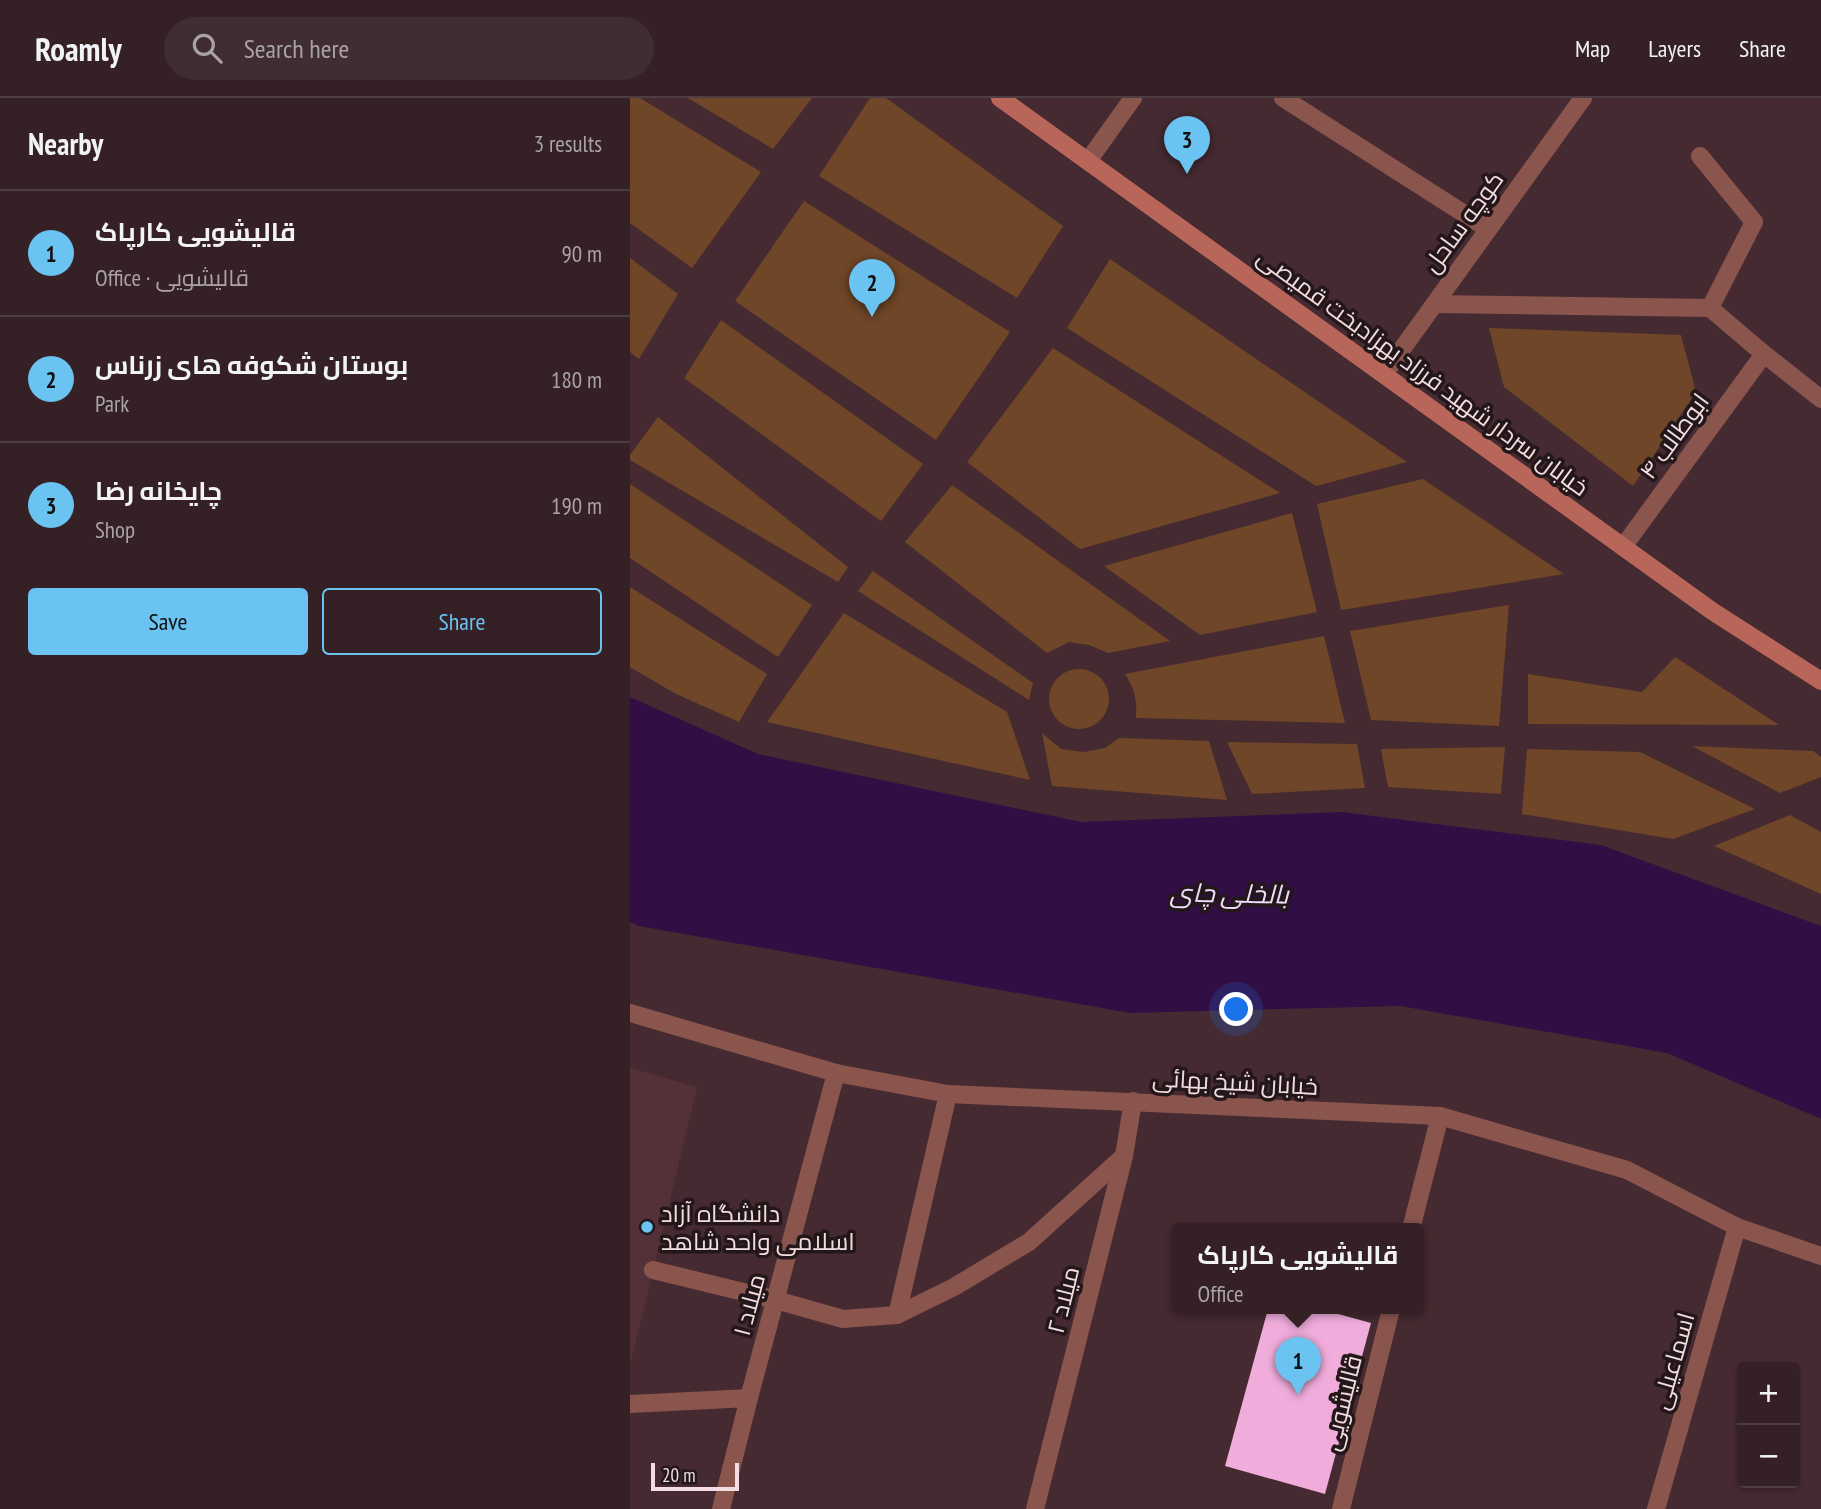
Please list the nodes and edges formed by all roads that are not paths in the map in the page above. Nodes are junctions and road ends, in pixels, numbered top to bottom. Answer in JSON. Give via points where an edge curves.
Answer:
{"nodes":[{"id":1,"x":1000,"y":98,"type":"edge"},
{"id":2,"x":1133,"y":98,"type":"edge"},
{"id":3,"x":1283,"y":98,"type":"edge"},
{"id":4,"x":1583,"y":98,"type":"edge"},
{"id":5,"x":1700,"y":156,"type":"dead end"},
{"id":6,"x":1088,"y":161,"type":"junction"},
{"id":7,"x":1488,"y":229,"type":"junction"},
{"id":8,"x":1435,"y":304,"type":"junction"},
{"id":9,"x":1710,"y":308,"type":"junction"},
{"id":10,"x":1765,"y":354,"type":"junction"},
{"id":11,"x":1384,"y":374,"type":"junction"},
{"id":12,"x":1821,"y":399,"type":"edge"},
{"id":13,"x":1623,"y":547,"type":"junction"},
{"id":14,"x":1821,"y":681,"type":"edge"},
{"id":15,"x":630,"y":1013,"type":"edge"},
{"id":16,"x":836,"y":1073,"type":"junction"},
{"id":17,"x":948,"y":1094,"type":"junction"},
{"id":18,"x":1133,"y":1101,"type":"junction"},
{"id":19,"x":1440,"y":1116,"type":"junction"},
{"id":20,"x":1124,"y":1156,"type":"junction"},
{"id":21,"x":1413,"y":1223,"type":"edge"},
{"id":22,"x":1737,"y":1227,"type":"junction"},
{"id":23,"x":1821,"y":1256,"type":"edge"},
{"id":24,"x":653,"y":1270,"type":"dead end"},
{"id":25,"x":776,"y":1300,"type":"junction"},
{"id":26,"x":1390,"y":1314,"type":"edge"},
{"id":27,"x":897,"y":1315,"type":"junction"},
{"id":28,"x":749,"y":1398,"type":"junction"},
{"id":29,"x":630,"y":1404,"type":"edge"},
{"id":30,"x":722,"y":1509,"type":"edge"},
{"id":31,"x":1035,"y":1509,"type":"edge"},
{"id":32,"x":1341,"y":1509,"type":"edge"},
{"id":33,"x":1656,"y":1509,"type":"edge"}],
"edges":[{"from":1,"to":6,"type":"main road","name":"خیابان سردار شهید فرزاد بهزاد‌بخت قمیصی"},
{"from":2,"to":6,"type":"street"},
{"from":3,"to":7,"type":"street"},
{"from":4,"to":7,"type":"street","name":"کوچه ساحل"},
{"from":5,"to":9,"type":"street","via":[[1754,222]]},
{"from":6,"to":11,"type":"main road","name":"خیابان سردار شهید فرزاد بهزاد‌بخت قمیصی"},
{"from":7,"to":8,"type":"street","name":"کوچه ساحل"},
{"from":8,"to":9,"type":"street"},
{"from":8,"to":11,"type":"street","name":"کوچه ساحل"},
{"from":9,"to":10,"type":"street"},
{"from":10,"to":12,"type":"street"},
{"from":10,"to":13,"type":"street","name":"ابوطالب ۴"},
{"from":11,"to":13,"type":"main road","name":"خیابان سردار شهید فرزاد بهزاد‌بخت قمیصی"},
{"from":13,"to":14,"type":"main road","name":"خیابان سردار شهید فرزاد بهزاد‌بخت قمیصی"},
{"from":15,"to":16,"type":"street","name":"خیابان شیخ بهائی"},
{"from":16,"to":17,"type":"street","name":"خیابان شیخ بهائی"},
{"from":16,"to":25,"type":"street","name":"میلاد ۱"},
{"from":17,"to":18,"type":"street","name":"خیابان شیخ بهائی"},
{"from":17,"to":27,"type":"street"},
{"from":18,"to":19,"type":"street","name":"خیابان شیخ بهائی"},
{"from":18,"to":20,"type":"street","name":"میلاد ۲"},
{"from":19,"to":21,"type":"street"},
{"from":19,"to":22,"type":"street","name":"خیابان شیخ بهائی","via":[[1627,1170]]},
{"from":20,"to":27,"type":"street","via":[[1029,1242]]},
{"from":20,"to":31,"type":"street","name":"میلاد ۲"},
{"from":22,"to":23,"type":"street","name":"خیابان شیخ بهائی"},
{"from":22,"to":33,"type":"street","name":"اسماعیلی"},
{"from":24,"to":25,"type":"street"},
{"from":25,"to":27,"type":"street","via":[[842,1319]]},
{"from":25,"to":28,"type":"street","name":"میلاد ۱"},
{"from":26,"to":32,"type":"street","name":"قالیشویی"},
{"from":28,"to":29,"type":"street"},
{"from":28,"to":30,"type":"street","name":"میلاد ۱"}]}
